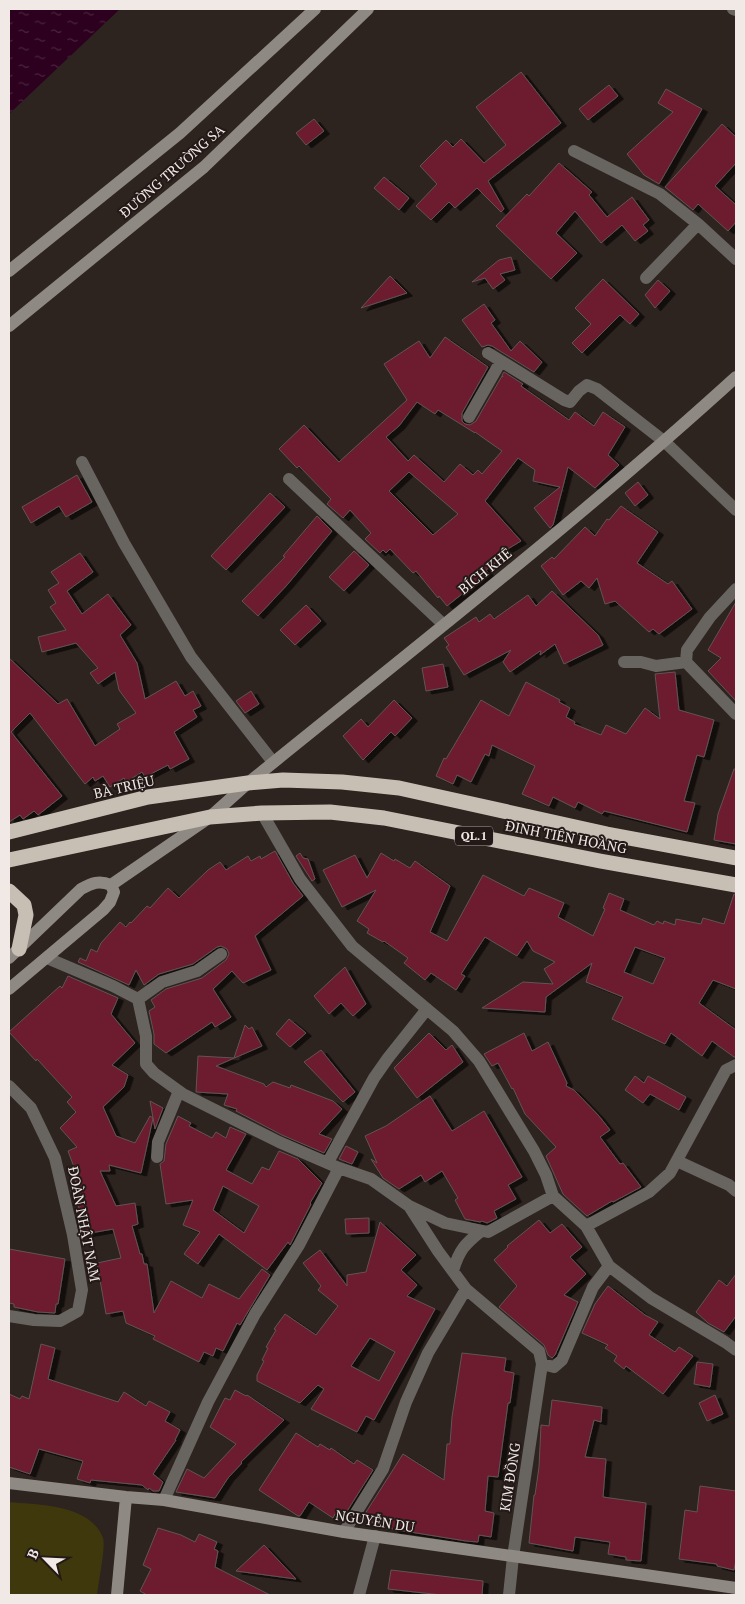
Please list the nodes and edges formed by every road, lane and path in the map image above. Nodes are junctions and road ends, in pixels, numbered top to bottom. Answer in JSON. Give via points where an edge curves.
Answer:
{"nodes":[{"id":1,"x":315,"y":9,"type":"edge"},
{"id":2,"x":368,"y":9,"type":"edge"},
{"id":3,"x":733,"y":9,"type":"edge"},
{"id":4,"x":736,"y":10,"type":"edge"},
{"id":5,"x":574,"y":150,"type":"dead end"},
{"id":6,"x":698,"y":224,"type":"junction"},
{"id":7,"x":736,"y":259,"type":"edge"},
{"id":8,"x":9,"y":271,"type":"edge"},
{"id":9,"x":646,"y":278,"type":"dead end"},
{"id":10,"x":9,"y":326,"type":"edge"},
{"id":11,"x":488,"y":353,"type":"dead end"},
{"id":12,"x":501,"y":361,"type":"junction"},
{"id":13,"x":736,"y":377,"type":"edge"},
{"id":14,"x":469,"y":417,"type":"dead end"},
{"id":15,"x":664,"y":442,"type":"junction"},
{"id":16,"x":82,"y":462,"type":"dead end"},
{"id":17,"x":288,"y":479,"type":"dead end"},
{"id":18,"x":736,"y":510,"type":"edge"},
{"id":19,"x":736,"y":589,"type":"edge"},
{"id":20,"x":444,"y":624,"type":"junction"},
{"id":21,"x":624,"y":662,"type":"dead end"},
{"id":22,"x":686,"y":662,"type":"junction"},
{"id":23,"x":736,"y":714,"type":"edge"},
{"id":24,"x":273,"y":762,"type":"junction"},
{"id":25,"x":248,"y":783,"type":"junction"},
{"id":26,"x":262,"y":813,"type":"junction"},
{"id":27,"x":210,"y":817,"type":"junction"},
{"id":28,"x":9,"y":832,"type":"edge"},
{"id":29,"x":736,"y":858,"type":"edge"},
{"id":30,"x":9,"y":860,"type":"edge"},
{"id":31,"x":111,"y":885,"type":"junction"},
{"id":32,"x":736,"y":885,"type":"edge"},
{"id":33,"x":9,"y":891,"type":"edge"},
{"id":34,"x":14,"y":953,"type":"edge"},
{"id":35,"x":220,"y":954,"type":"dead end"},
{"id":36,"x":48,"y":958,"type":"junction"},
{"id":37,"x":9,"y":989,"type":"edge"},
{"id":38,"x":138,"y":999,"type":"junction"},
{"id":39,"x":427,"y":1009,"type":"junction"},
{"id":40,"x":736,"y":1065,"type":"edge"},
{"id":41,"x":9,"y":1086,"type":"edge"},
{"id":42,"x":179,"y":1090,"type":"junction"},
{"id":43,"x":157,"y":1157,"type":"dead end"},
{"id":44,"x":677,"y":1161,"type":"junction"},
{"id":45,"x":333,"y":1165,"type":"junction"},
{"id":46,"x":736,"y":1190,"type":"edge"},
{"id":47,"x":553,"y":1196,"type":"junction"},
{"id":48,"x":410,"y":1206,"type":"junction"},
{"id":49,"x":586,"y":1226,"type":"junction"},
{"id":50,"x":481,"y":1231,"type":"junction"},
{"id":51,"x":608,"y":1266,"type":"junction"},
{"id":52,"x":453,"y":1271,"type":"junction"},
{"id":53,"x":466,"y":1289,"type":"junction"},
{"id":54,"x":9,"y":1316,"type":"edge"},
{"id":55,"x":736,"y":1350,"type":"edge"},
{"id":56,"x":542,"y":1364,"type":"junction"},
{"id":57,"x":9,"y":1483,"type":"edge"},
{"id":58,"x":126,"y":1497,"type":"junction"},
{"id":59,"x":164,"y":1500,"type":"junction"},
{"id":60,"x":344,"y":1532,"type":"junction"},
{"id":61,"x":375,"y":1536,"type":"junction"},
{"id":62,"x":513,"y":1557,"type":"junction"},
{"id":63,"x":736,"y":1588,"type":"edge"},
{"id":64,"x":117,"y":1595,"type":"edge"},
{"id":65,"x":359,"y":1595,"type":"edge"},
{"id":66,"x":509,"y":1595,"type":"edge"}],
"edges":[{"from":1,"to":8,"type":"main road","name":"ĐƯỜNG TRƯỜNG SA","via":[[180,133]]},
{"from":2,"to":10,"type":"main road","name":"ĐƯỜNG TRƯỜNG SA","via":[[204,167]]},
{"from":3,"to":4,"type":"street"},
{"from":5,"to":6,"type":"street","via":[[660,194]]},
{"from":6,"to":7,"type":"street"},
{"from":6,"to":9,"type":"street"},
{"from":11,"to":12,"type":"street"},
{"from":12,"to":14,"type":"street"},
{"from":12,"to":15,"type":"street","via":[[570,402],[587,385],[597,389]]},
{"from":13,"to":15,"type":"main road","name":"BÍCH KHÊ"},
{"from":15,"to":18,"type":"street"},
{"from":15,"to":20,"type":"main road","name":"BÍCH KHÊ"},
{"from":16,"to":24,"type":"street","via":[[124,543],[192,657]]},
{"from":17,"to":20,"type":"street"},
{"from":19,"to":22,"type":"street","via":[[686,650]]},
{"from":20,"to":24,"type":"main road","name":"BÍCH KHÊ"},
{"from":21,"to":22,"type":"street","via":[[656,666]]},
{"from":22,"to":23,"type":"street"},
{"from":24,"to":25,"type":"main road","name":"BÍCH KHÊ"},
{"from":25,"to":27,"type":"main road","name":"BÍCH KHÊ"},
{"from":25,"to":28,"type":"highway","name":"BÀ TRIỆU","number":"QL.1","via":[[148,797]]},
{"from":25,"to":29,"type":"highway","name":"ĐINH TIÊN HOÀNG","number":"QL.1","via":[[283,780],[399,788],[607,834]]},
{"from":26,"to":27,"type":"highway","name":"ĐINH TIÊN HOÀNG","number":"QL.1"},
{"from":26,"to":32,"type":"highway","name":"ĐINH TIÊN HOÀNG","number":"QL.1","via":[[330,812],[384,818]]},
{"from":26,"to":39,"type":"street","via":[[300,879],[352,946]]},
{"from":27,"to":30,"type":"highway","number":"QL.1"},
{"from":27,"to":31,"type":"main road","name":"BÍCH KHÊ"},
{"from":31,"to":34,"type":"main road","via":[[102,881],[81,889]]},
{"from":31,"to":36,"type":"main road","via":[[114,892],[110,902]]},
{"from":33,"to":34,"type":"highway","via":[[24,905],[26,915]]},
{"from":35,"to":38,"type":"street","via":[[197,971],[162,982]]},
{"from":36,"to":37,"type":"main road"},
{"from":36,"to":38,"type":"street"},
{"from":38,"to":42,"type":"street","via":[[146,1036],[146,1064]]},
{"from":39,"to":45,"type":"street","via":[[374,1078]]},
{"from":39,"to":47,"type":"street","via":[[478,1061],[534,1151]]},
{"from":40,"to":44,"type":"street","via":[[726,1070]]},
{"from":41,"to":54,"type":"street","name":"ĐOÀN NHẬT NAM","via":[[31,1108],[55,1158],[74,1235],[82,1290],[78,1311],[60,1321]]},
{"from":42,"to":43,"type":"street","via":[[158,1142]]},
{"from":42,"to":45,"type":"street","via":[[279,1142]]},
{"from":44,"to":46,"type":"street"},
{"from":44,"to":49,"type":"street","via":[[670,1173],[649,1192]]},
{"from":45,"to":48,"type":"street","via":[[371,1179]]},
{"from":45,"to":59,"type":"street","via":[[299,1245],[250,1322],[208,1402]]},
{"from":47,"to":49,"type":"street"},
{"from":47,"to":50,"type":"street","via":[[488,1232]]},
{"from":48,"to":50,"type":"street","via":[[445,1223]]},
{"from":48,"to":52,"type":"street"},
{"from":49,"to":51,"type":"street"},
{"from":50,"to":52,"type":"street","via":[[464,1245]]},
{"from":51,"to":55,"type":"street","via":[[651,1298]]},
{"from":51,"to":56,"type":"street","via":[[593,1287],[562,1360],[554,1367]]},
{"from":52,"to":53,"type":"street"},
{"from":53,"to":56,"type":"street","via":[[540,1352]]},
{"from":53,"to":60,"type":"street","via":[[428,1353],[406,1402],[383,1468]]},
{"from":56,"to":62,"type":"street","name":"KIM ĐỒNG"},
{"from":57,"to":58,"type":"main road","name":"NGUYỄN DU"},
{"from":58,"to":59,"type":"main road","name":"NGUYỄN DU"},
{"from":58,"to":64,"type":"main road"},
{"from":59,"to":60,"type":"main road","name":"NGUYỄN DU"},
{"from":60,"to":61,"type":"main road","name":"NGUYỄN DU"},
{"from":61,"to":62,"type":"main road","name":"NGUYỄN DU"},
{"from":61,"to":65,"type":"street"},
{"from":62,"to":63,"type":"main road","name":"NGUYỄN DU"},
{"from":62,"to":66,"type":"street","name":"KIM ĐỒNG"}]}
